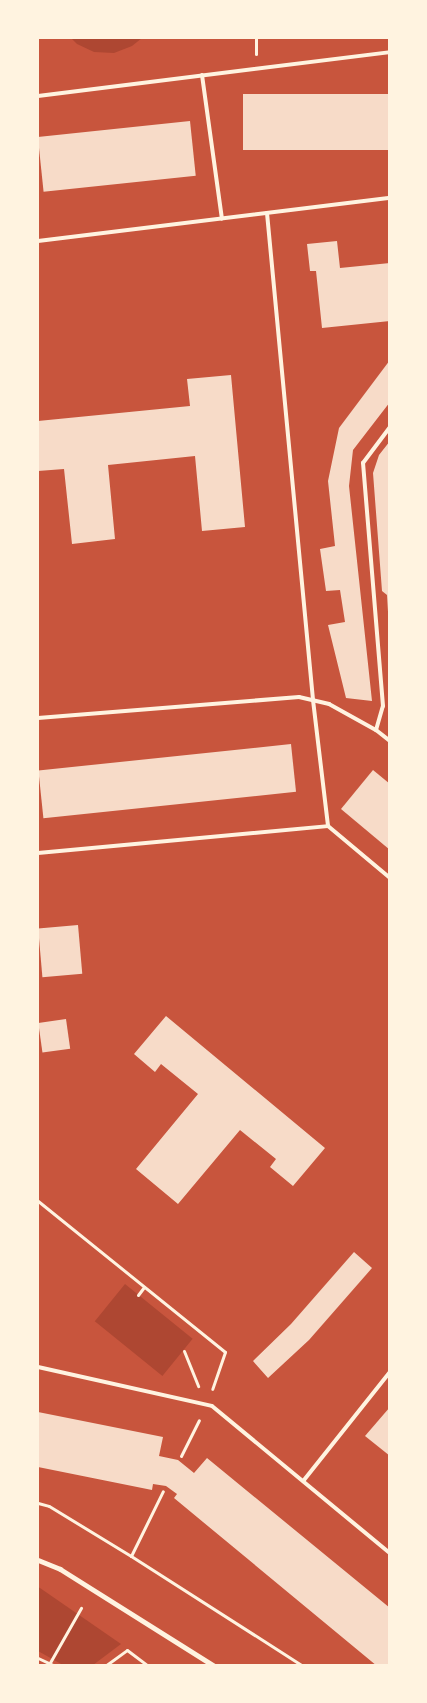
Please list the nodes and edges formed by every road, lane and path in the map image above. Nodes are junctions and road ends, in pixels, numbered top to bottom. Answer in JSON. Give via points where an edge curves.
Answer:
{"nodes":[{"id":1,"x":390,"y":52,"type":"edge"},
{"id":2,"x":202,"y":75,"type":"junction"},
{"id":3,"x":38,"y":96,"type":"edge"},
{"id":4,"x":390,"y":198,"type":"edge"},
{"id":5,"x":267,"y":213,"type":"junction"},
{"id":6,"x":222,"y":219,"type":"junction"},
{"id":7,"x":38,"y":241,"type":"edge"},
{"id":8,"x":390,"y":427,"type":"edge"},
{"id":9,"x":313,"y":700,"type":"junction"},
{"id":10,"x":38,"y":718,"type":"edge"},
{"id":11,"x":376,"y":730,"type":"junction"},
{"id":12,"x":390,"y":741,"type":"edge"},
{"id":13,"x":328,"y":826,"type":"junction"},
{"id":14,"x":38,"y":853,"type":"edge"},
{"id":15,"x":390,"y":878,"type":"edge"},
{"id":16,"x":38,"y":1201,"type":"edge"},
{"id":17,"x":144,"y":1287,"type":"junction"},
{"id":18,"x":138,"y":1295,"type":"dead end"},
{"id":19,"x":184,"y":1351,"type":"dead end"},
{"id":20,"x":38,"y":1367,"type":"edge"},
{"id":21,"x":390,"y":1372,"type":"edge"},
{"id":22,"x":206,"y":1405,"type":"junction"},
{"id":23,"x":181,"y":1456,"type":"dead end"},
{"id":24,"x":304,"y":1480,"type":"junction"},
{"id":25,"x":163,"y":1491,"type":"dead end"},
{"id":26,"x":38,"y":1503,"type":"edge"},
{"id":27,"x":390,"y":1553,"type":"edge"},
{"id":28,"x":131,"y":1556,"type":"junction"},
{"id":29,"x":38,"y":1560,"type":"edge"},
{"id":30,"x":81,"y":1608,"type":"dead end"},
{"id":31,"x":38,"y":1658,"type":"edge"},
{"id":32,"x":49,"y":1664,"type":"edge"},
{"id":33,"x":55,"y":1666,"type":"edge"},
{"id":34,"x":104,"y":1666,"type":"edge"},
{"id":35,"x":148,"y":1666,"type":"edge"},
{"id":36,"x":214,"y":1666,"type":"edge"},
{"id":37,"x":303,"y":1666,"type":"edge"}],
"edges":[{"from":1,"to":2,"type":"lane"},
{"from":2,"to":3,"type":"lane"},
{"from":2,"to":6,"type":"lane"},
{"from":4,"to":5,"type":"lane"},
{"from":5,"to":6,"type":"lane"},
{"from":5,"to":9,"type":"lane"},
{"from":6,"to":7,"type":"lane"},
{"from":8,"to":11,"type":"lane","via":[[363,463],[383,706]]},
{"from":9,"to":10,"type":"lane","via":[[299,697]]},
{"from":9,"to":11,"type":"lane","via":[[329,704]]},
{"from":9,"to":13,"type":"lane"},
{"from":11,"to":12,"type":"lane"},
{"from":13,"to":14,"type":"lane"},
{"from":13,"to":15,"type":"lane"},
{"from":16,"to":17,"type":"path"},
{"from":17,"to":18,"type":"path"},
{"from":17,"to":22,"type":"path","via":[[225,1352]]},
{"from":19,"to":22,"type":"path"},
{"from":20,"to":22,"type":"lane"},
{"from":21,"to":24,"type":"lane"},
{"from":22,"to":23,"type":"path"},
{"from":22,"to":24,"type":"lane","via":[[212,1406]]},
{"from":24,"to":27,"type":"lane"},
{"from":25,"to":28,"type":"path"},
{"from":26,"to":28,"type":"path","via":[[49,1506]]},
{"from":28,"to":37,"type":"path"},
{"from":29,"to":36,"type":"street","via":[[60,1569]]},
{"from":30,"to":32,"type":"path"},
{"from":31,"to":32,"type":"path"},
{"from":32,"to":33,"type":"path"},
{"from":34,"to":35,"type":"path","via":[[127,1650]]}]}
